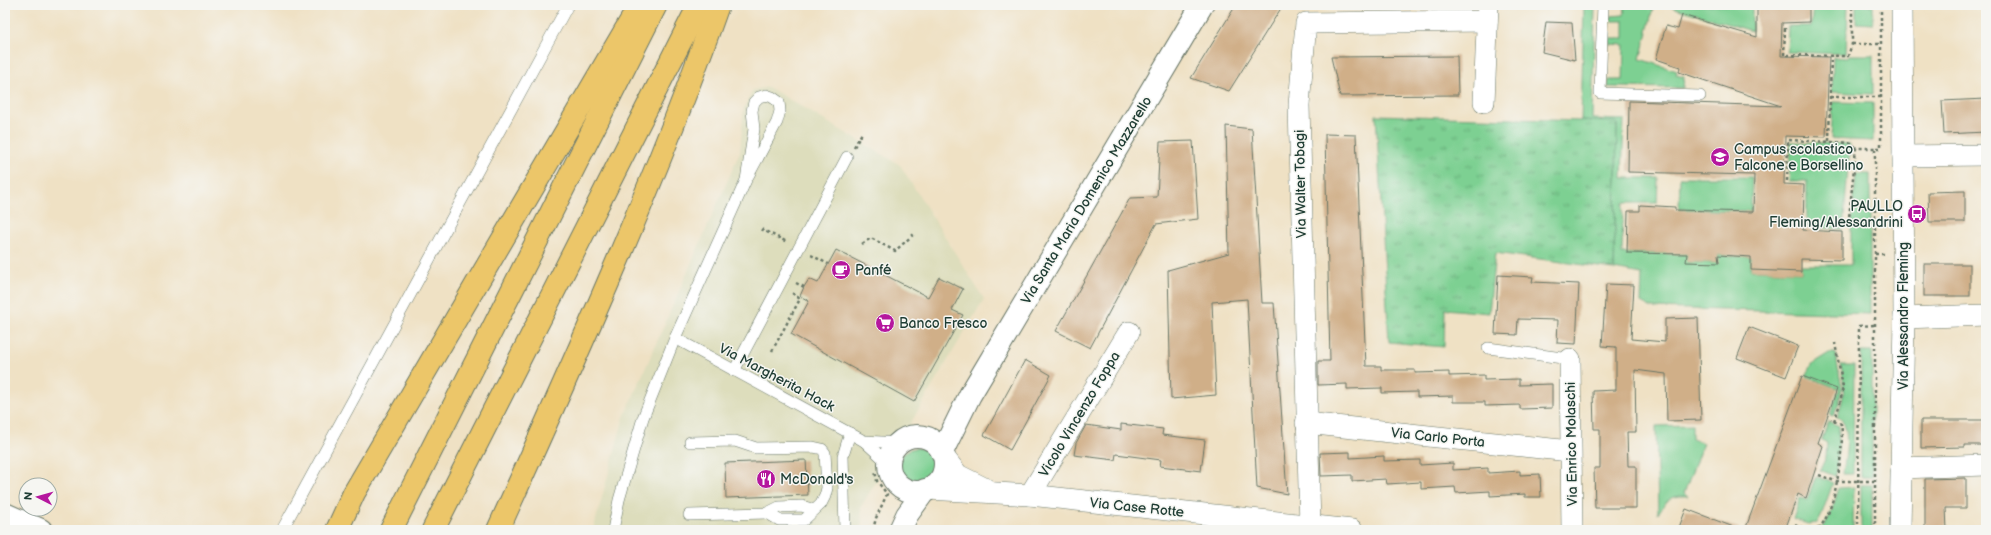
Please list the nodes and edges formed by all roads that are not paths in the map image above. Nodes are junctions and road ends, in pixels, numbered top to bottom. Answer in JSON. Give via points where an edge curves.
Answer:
{"nodes":[{"id":1,"x":568,"y":5,"type":"edge"},
{"id":2,"x":640,"y":5,"type":"edge"},
{"id":3,"x":656,"y":5,"type":"edge"},
{"id":4,"x":699,"y":5,"type":"edge"},
{"id":5,"x":718,"y":5,"type":"edge"},
{"id":6,"x":1202,"y":5,"type":"edge"},
{"id":7,"x":1603,"y":5,"type":"edge"},
{"id":8,"x":1902,"y":5,"type":"edge"},
{"id":9,"x":1487,"y":13,"type":"edge"},
{"id":10,"x":1700,"y":96,"type":"dead end"},
{"id":11,"x":1484,"y":102,"type":"dead end"},
{"id":12,"x":1986,"y":155,"type":"edge"},
{"id":13,"x":1903,"y":156,"type":"junction"},
{"id":14,"x":847,"y":157,"type":"dead end"},
{"id":15,"x":746,"y":180,"type":"junction"},
{"id":16,"x":1986,"y":315,"type":"edge"},
{"id":17,"x":1904,"y":318,"type":"junction"},
{"id":18,"x":1129,"y":332,"type":"dead end"},
{"id":19,"x":675,"y":338,"type":"junction"},
{"id":20,"x":1488,"y":348,"type":"dead end"},
{"id":21,"x":1570,"y":359,"type":"joint"},
{"id":22,"x":734,"y":371,"type":"junction"},
{"id":23,"x":970,"y":395,"type":"junction"},
{"id":24,"x":1306,"y":424,"type":"junction"},
{"id":25,"x":850,"y":433,"type":"junction"},
{"id":26,"x":909,"y":440,"type":"junction"},
{"id":27,"x":864,"y":441,"type":"junction"},
{"id":28,"x":690,"y":442,"type":"dead end"},
{"id":29,"x":1570,"y":451,"type":"junction"},
{"id":30,"x":943,"y":454,"type":"junction"},
{"id":31,"x":1986,"y":465,"type":"edge"},
{"id":32,"x":1901,"y":468,"type":"junction"},
{"id":33,"x":887,"y":471,"type":"junction"},
{"id":34,"x":927,"y":490,"type":"junction"},
{"id":35,"x":994,"y":492,"type":"junction"},
{"id":36,"x":1030,"y":495,"type":"junction"},
{"id":37,"x":5,"y":514,"type":"edge"},
{"id":38,"x":689,"y":515,"type":"dead end"},
{"id":39,"x":1240,"y":524,"type":"edge"},
{"id":40,"x":1310,"y":526,"type":"junction"},
{"id":41,"x":41,"y":530,"type":"edge"},
{"id":42,"x":282,"y":530,"type":"edge"},
{"id":43,"x":337,"y":530,"type":"edge"},
{"id":44,"x":391,"y":530,"type":"edge"},
{"id":45,"x":433,"y":530,"type":"edge"},
{"id":46,"x":498,"y":530,"type":"edge"},
{"id":47,"x":613,"y":530,"type":"edge"},
{"id":48,"x":845,"y":530,"type":"edge"},
{"id":49,"x":899,"y":530,"type":"edge"},
{"id":50,"x":1352,"y":530,"type":"edge"},
{"id":51,"x":1572,"y":530,"type":"edge"},
{"id":52,"x":1900,"y":530,"type":"edge"}],
"edges":[{"from":1,"to":42,"type":"lane"},
{"from":2,"to":43,"type":"highway","via":[[354,492]]},
{"from":3,"to":44,"type":"highway"},
{"from":4,"to":45,"type":"highway"},
{"from":5,"to":46,"type":"highway","via":[[687,93],[626,241]]},
{"from":6,"to":23,"type":"street","name":"Via Santa Maria Domenico Mazzarello"},
{"from":7,"to":10,"type":"lane","via":[[1600,93]]},
{"from":8,"to":13,"type":"street","name":"Via Alessandro Fleming"},
{"from":9,"to":11,"type":"street"},
{"from":9,"to":24,"type":"street","name":"Via Walter Tobagi","via":[[1306,24],[1299,105]]},
{"from":12,"to":13,"type":"street"},
{"from":13,"to":17,"type":"street","name":"Via Alessandro Fleming"},
{"from":14,"to":22,"type":"lane"},
{"from":15,"to":15,"type":"lane","via":[[778,122],[779,102],[766,95],[754,102],[754,129]]},
{"from":15,"to":19,"type":"lane"},
{"from":16,"to":17,"type":"street"},
{"from":17,"to":32,"type":"street","name":"Via Alessandro Fleming"},
{"from":18,"to":36,"type":"street","name":"Vicolo Vincenzo Foppa"},
{"from":19,"to":22,"type":"lane","name":"Via Margherita Hack"},
{"from":19,"to":47,"type":"lane","via":[[643,418]]},
{"from":20,"to":21,"type":"lane"},
{"from":21,"to":29,"type":"street","name":"Via Enrico Molaschi"},
{"from":22,"to":25,"type":"lane","name":"Via Margherita Hack"},
{"from":23,"to":26,"type":"street","name":"Via Santa Maria Domenico Mazzarello","via":[[943,421]]},
{"from":23,"to":30,"type":"street","name":"Via Santa Maria Domenico Mazzarello"},
{"from":24,"to":29,"type":"street","name":"Via Carlo Porta"},
{"from":24,"to":40,"type":"street","name":"Via Walter Tobagi"},
{"from":25,"to":27,"type":"lane","name":"Via Margherita Hack"},
{"from":25,"to":48,"type":"lane","via":[[843,456]]},
{"from":26,"to":27,"type":"lane"},
{"from":26,"to":30,"type":"street","via":[[932,441]]},
{"from":26,"to":33,"type":"street","via":[[892,452]]},
{"from":27,"to":33,"type":"lane"},
{"from":28,"to":38,"type":"lane","via":[[735,441],[756,448],[822,449],[825,453],[827,488],[821,504],[804,520],[779,520],[767,513]]},
{"from":29,"to":51,"type":"street","name":"Via Enrico Molaschi"},
{"from":30,"to":34,"type":"street","via":[[945,465],[942,475],[938,482]]},
{"from":30,"to":35,"type":"street","name":"Via Case Rotte","via":[[958,475]]},
{"from":31,"to":32,"type":"street"},
{"from":32,"to":52,"type":"street","name":"Via Alessandro Fleming"},
{"from":33,"to":34,"type":"street","via":[[911,491]]},
{"from":33,"to":49,"type":"street"},
{"from":34,"to":35,"type":"street","name":"Via Case Rotte"},
{"from":34,"to":49,"type":"street","via":[[907,514]]},
{"from":35,"to":36,"type":"street","name":"Via Case Rotte"},
{"from":36,"to":39,"type":"street","name":"Via Case Rotte"},
{"from":37,"to":41,"type":"street"},
{"from":39,"to":40,"type":"street","name":"Via Case Rotte"},
{"from":40,"to":50,"type":"street","name":"Via Case Rotte"}]}
